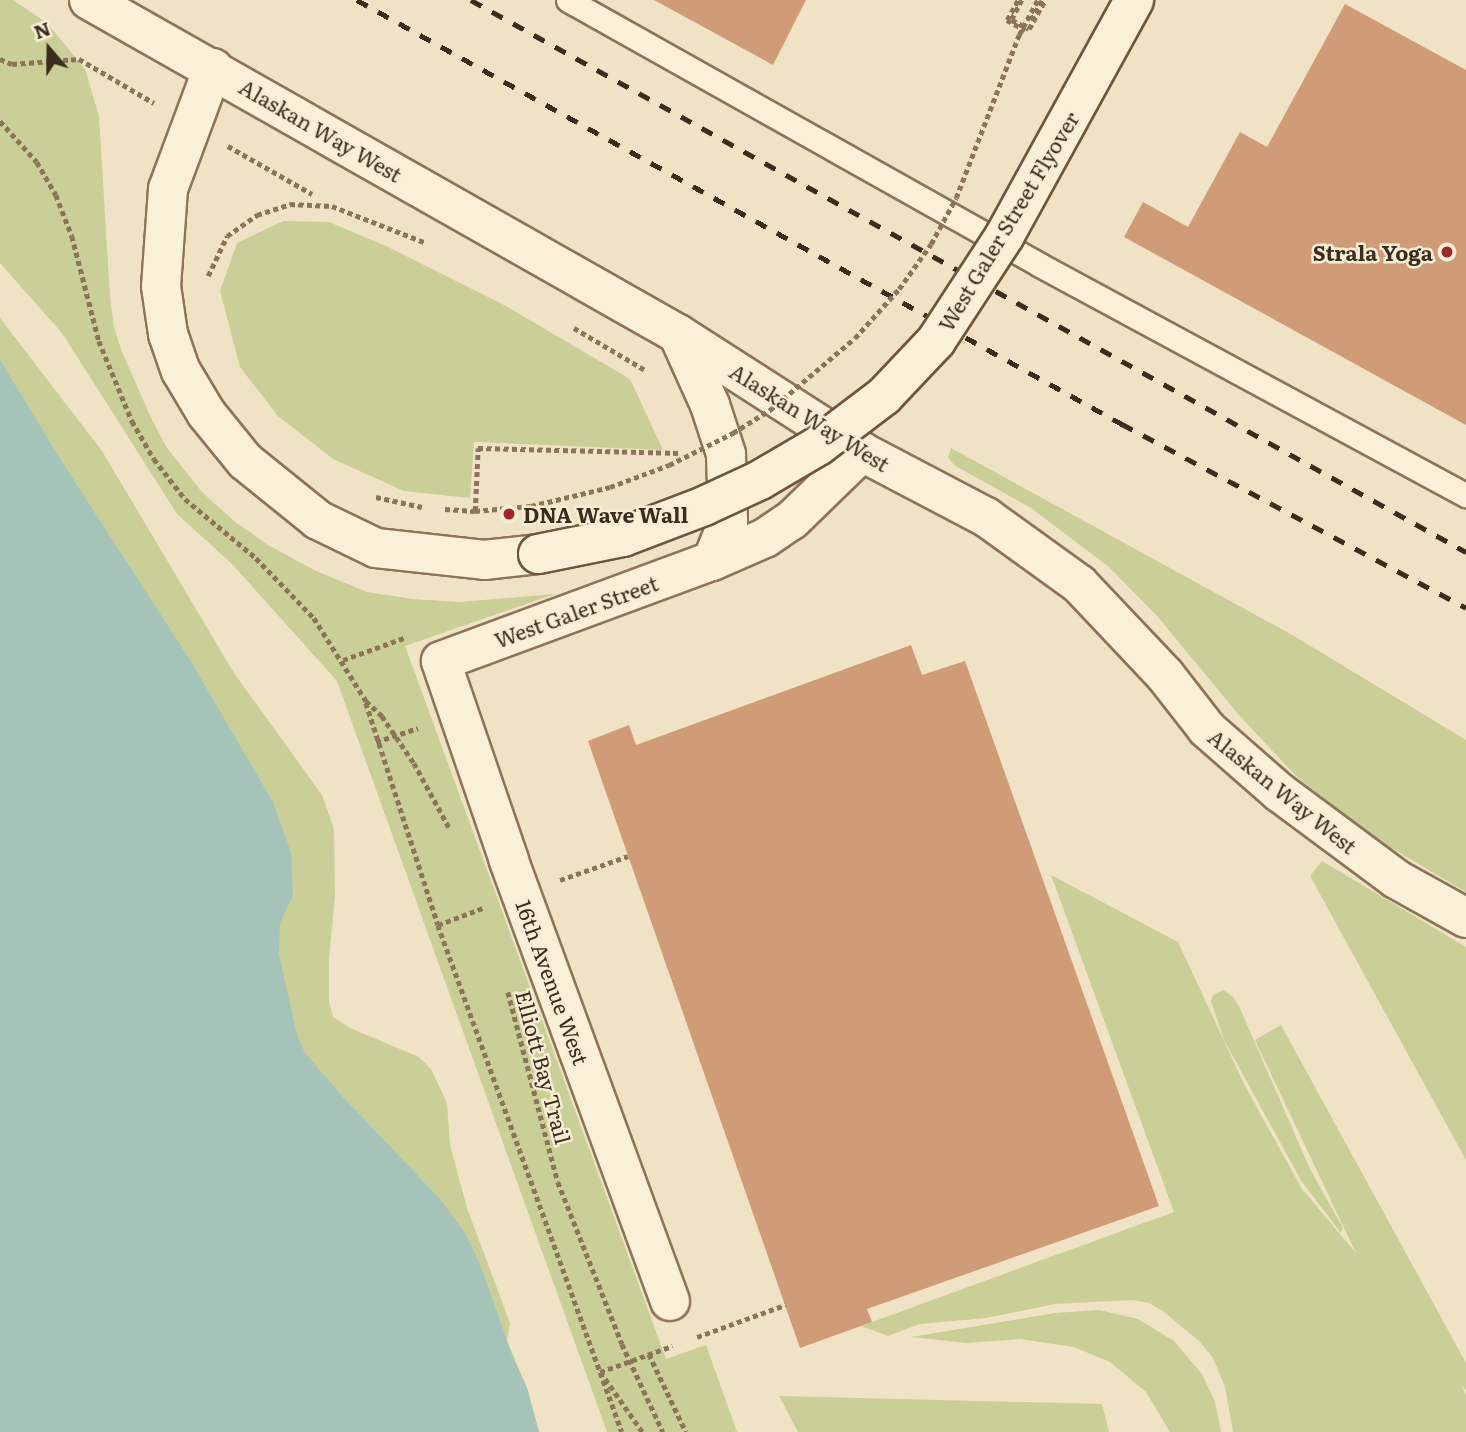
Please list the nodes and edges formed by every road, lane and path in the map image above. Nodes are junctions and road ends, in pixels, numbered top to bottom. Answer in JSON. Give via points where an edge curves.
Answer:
{"nodes":[{"id":1,"x":89,"y":0,"type":"edge"},
{"id":2,"x":568,"y":0,"type":"edge"},
{"id":3,"x":1020,"y":0,"type":"edge"},
{"id":4,"x":1042,"y":0,"type":"edge"},
{"id":5,"x":1134,"y":0,"type":"edge"},
{"id":6,"x":0,"y":59,"type":"edge"},
{"id":7,"x":79,"y":59,"type":"dead end"},
{"id":8,"x":213,"y":68,"type":"junction"},
{"id":9,"x":435,"y":247,"type":"dead end"},
{"id":10,"x":207,"y":282,"type":"dead end"},
{"id":11,"x":573,"y":328,"type":"dead end"},
{"id":12,"x":678,"y":334,"type":"junction"},
{"id":13,"x":654,"y":375,"type":"dead end"},
{"id":14,"x":697,"y":441,"type":"dead end"},
{"id":15,"x":862,"y":452,"type":"junction"},
{"id":16,"x":1466,"y":495,"type":"edge"},
{"id":17,"x":372,"y":497,"type":"dead end"},
{"id":18,"x":431,"y":508,"type":"dead end"},
{"id":19,"x":442,"y":509,"type":"dead end"},
{"id":20,"x":475,"y":511,"type":"junction"},
{"id":21,"x":712,"y":561,"type":"junction"},
{"id":22,"x":408,"y":636,"type":"dead end"},
{"id":23,"x":343,"y":660,"type":"dead end"},
{"id":24,"x":441,"y":661,"type":"joint"},
{"id":25,"x":366,"y":701,"type":"dead end"},
{"id":26,"x":382,"y":716,"type":"dead end"},
{"id":27,"x":421,"y":727,"type":"dead end"},
{"id":28,"x":395,"y":736,"type":"junction"},
{"id":29,"x":376,"y":743,"type":"junction"},
{"id":30,"x":454,"y":837,"type":"dead end"},
{"id":31,"x":628,"y":856,"type":"dead end"},
{"id":32,"x":550,"y":884,"type":"dead end"},
{"id":33,"x":477,"y":897,"type":"dead end"},
{"id":34,"x":490,"y":906,"type":"dead end"},
{"id":35,"x":482,"y":909,"type":"junction"},
{"id":36,"x":1466,"y":918,"type":"edge"},
{"id":37,"x":486,"y":919,"type":"dead end"},
{"id":38,"x":438,"y":925,"type":"junction"},
{"id":39,"x":508,"y":990,"type":"dead end"},
{"id":40,"x":670,"y":1301,"type":"dead end"},
{"id":41,"x":649,"y":1354,"type":"dead end"},
{"id":42,"x":600,"y":1372,"type":"junction"},
{"id":43,"x":622,"y":1432,"type":"edge"},
{"id":44,"x":642,"y":1432,"type":"edge"},
{"id":45,"x":663,"y":1432,"type":"edge"},
{"id":46,"x":686,"y":1432,"type":"edge"}],
"edges":[{"from":1,"to":8,"type":"street","name":"Alaskan Way West"},
{"from":2,"to":16,"type":"lane","via":[[1040,265]]},
{"from":3,"to":4,"type":"path","via":[[1012,20],[1029,29]]},
{"from":3,"to":4,"type":"path","bridge":true,"via":[[1007,20],[1025,30]]},
{"from":4,"to":20,"type":"path","bridge":true,"via":[[1019,34],[956,198],[931,244],[855,338],[770,410],[669,465],[531,506]]},
{"from":5,"to":8,"type":"street","name":"West Galer Street Flyover","bridge":true,"via":[[1005,235],[936,341],[884,396],[818,446],[704,506],[623,537],[484,560],[376,548],[318,520],[245,461],[206,413],[181,371],[168,334],[161,286],[168,189]]},
{"from":6,"to":7,"type":"path","via":[[12,64]]},
{"from":8,"to":12,"type":"street","name":"Alaskan Way West"},
{"from":9,"to":10,"type":"path","via":[[332,206],[290,204],[257,215],[227,236]]},
{"from":11,"to":13,"type":"path"},
{"from":12,"to":15,"type":"street","name":"Alaskan Way West"},
{"from":12,"to":21,"type":"street","via":[[726,454],[728,522]]},
{"from":14,"to":20,"type":"path","via":[[698,454],[478,448]]},
{"from":15,"to":21,"type":"street","name":"West Galer Street","via":[[792,520],[765,538]]},
{"from":15,"to":36,"type":"street","name":"Alaskan Way West","via":[[986,517],[1079,584],[1165,675],[1207,729],[1279,792],[1396,879]]},
{"from":17,"to":18,"type":"path"},
{"from":19,"to":20,"type":"path"},
{"from":21,"to":24,"type":"street","name":"West Galer Street"},
{"from":22,"to":23,"type":"path"},
{"from":24,"to":40,"type":"street","name":"16th Avenue West"},
{"from":25,"to":29,"type":"path"},
{"from":26,"to":28,"type":"path"},
{"from":27,"to":28,"type":"path"},
{"from":28,"to":29,"type":"path"},
{"from":28,"to":30,"type":"path"},
{"from":29,"to":38,"type":"path"},
{"from":31,"to":32,"type":"path"},
{"from":33,"to":35,"type":"path"},
{"from":34,"to":35,"type":"path"},
{"from":35,"to":37,"type":"path"},
{"from":35,"to":38,"type":"path"},
{"from":38,"to":42,"type":"path"},
{"from":39,"to":45,"type":"path","name":"Elliott Bay Trail","via":[[558,1182],[622,1345]]},
{"from":41,"to":46,"type":"path"},
{"from":42,"to":43,"type":"path"},
{"from":42,"to":44,"type":"path"}]}
